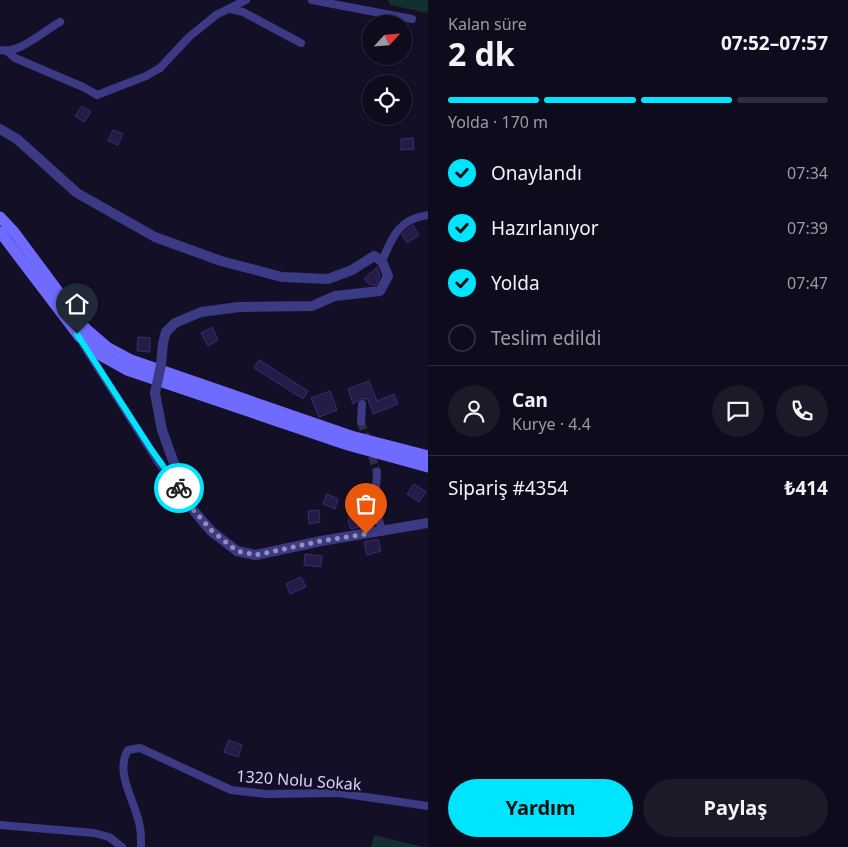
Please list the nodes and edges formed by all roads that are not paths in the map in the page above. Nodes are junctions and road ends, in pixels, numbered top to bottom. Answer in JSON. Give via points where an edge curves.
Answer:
{"nodes":[{"id":1,"x":246,"y":0,"type":"edge"},
{"id":2,"x":312,"y":0,"type":"edge"},
{"id":3,"x":230,"y":9,"type":"junction"},
{"id":4,"x":391,"y":15,"type":"edge"},
{"id":5,"x":60,"y":22,"type":"dead end"},
{"id":6,"x":301,"y":43,"type":"dead end"},
{"id":7,"x":3,"y":51,"type":"edge"},
{"id":8,"x":0,"y":129,"type":"edge"},
{"id":9,"x":428,"y":215,"type":"edge"},
{"id":10,"x":0,"y":217,"type":"edge"},
{"id":11,"x":0,"y":232,"type":"edge"},
{"id":12,"x":382,"y":261,"type":"junction"},
{"id":13,"x":77,"y":334,"type":"junction"},
{"id":14,"x":362,"y":404,"type":"dead end"},
{"id":15,"x":362,"y":422,"type":"tunnel mouth"},
{"id":16,"x":428,"y":456,"type":"edge"},
{"id":17,"x":428,"y":467,"type":"edge"},
{"id":18,"x":377,"y":472,"type":"tunnel mouth"},
{"id":19,"x":186,"y":498,"type":"junction"},
{"id":20,"x":428,"y":524,"type":"edge"},
{"id":21,"x":382,"y":531,"type":"junction"},
{"id":22,"x":428,"y":806,"type":"edge"},
{"id":23,"x":0,"y":825,"type":"edge"},
{"id":24,"x":122,"y":847,"type":"edge"},
{"id":25,"x":141,"y":847,"type":"edge"}],
"edges":[{"from":1,"to":3,"type":"street"},
{"from":2,"to":4,"type":"street"},
{"from":3,"to":6,"type":"street","via":[[243,12]]},
{"from":3,"to":7,"type":"street","via":[[216,15],[197,31],[160,68],[97,95]]},
{"from":5,"to":7,"type":"street","via":[[22,47]]},
{"from":8,"to":12,"type":"street","via":[[17,139],[77,194],[155,237],[222,261],[282,277],[328,279],[352,270],[374,256]]},
{"from":9,"to":12,"type":"street","via":[[406,223],[395,232]]},
{"from":10,"to":16,"type":"main road","via":[[86,329],[107,348],[131,360],[351,436]]},
{"from":11,"to":13,"type":"main road"},
{"from":12,"to":19,"type":"street","bridge":true,"via":[[388,276],[380,291],[335,296],[312,306],[239,307],[201,312],[175,322],[166,332],[155,393],[162,430]]},
{"from":13,"to":17,"type":"main road","via":[[102,356],[127,370],[348,445]]},
{"from":13,"to":19,"type":"street"},
{"from":14,"to":15,"type":"street"},
{"from":18,"to":21,"type":"street","via":[[375,506]]},
{"from":19,"to":21,"type":"street","via":[[212,531],[237,551],[256,555]]},
{"from":20,"to":21,"type":"street"},
{"from":22,"to":25,"type":"street","name":"1320 Nolu Sokak","via":[[339,793],[266,794],[231,790],[140,748],[128,750],[123,771],[140,827]]},
{"from":23,"to":24,"type":"street","via":[[94,833],[109,837]]}]}
